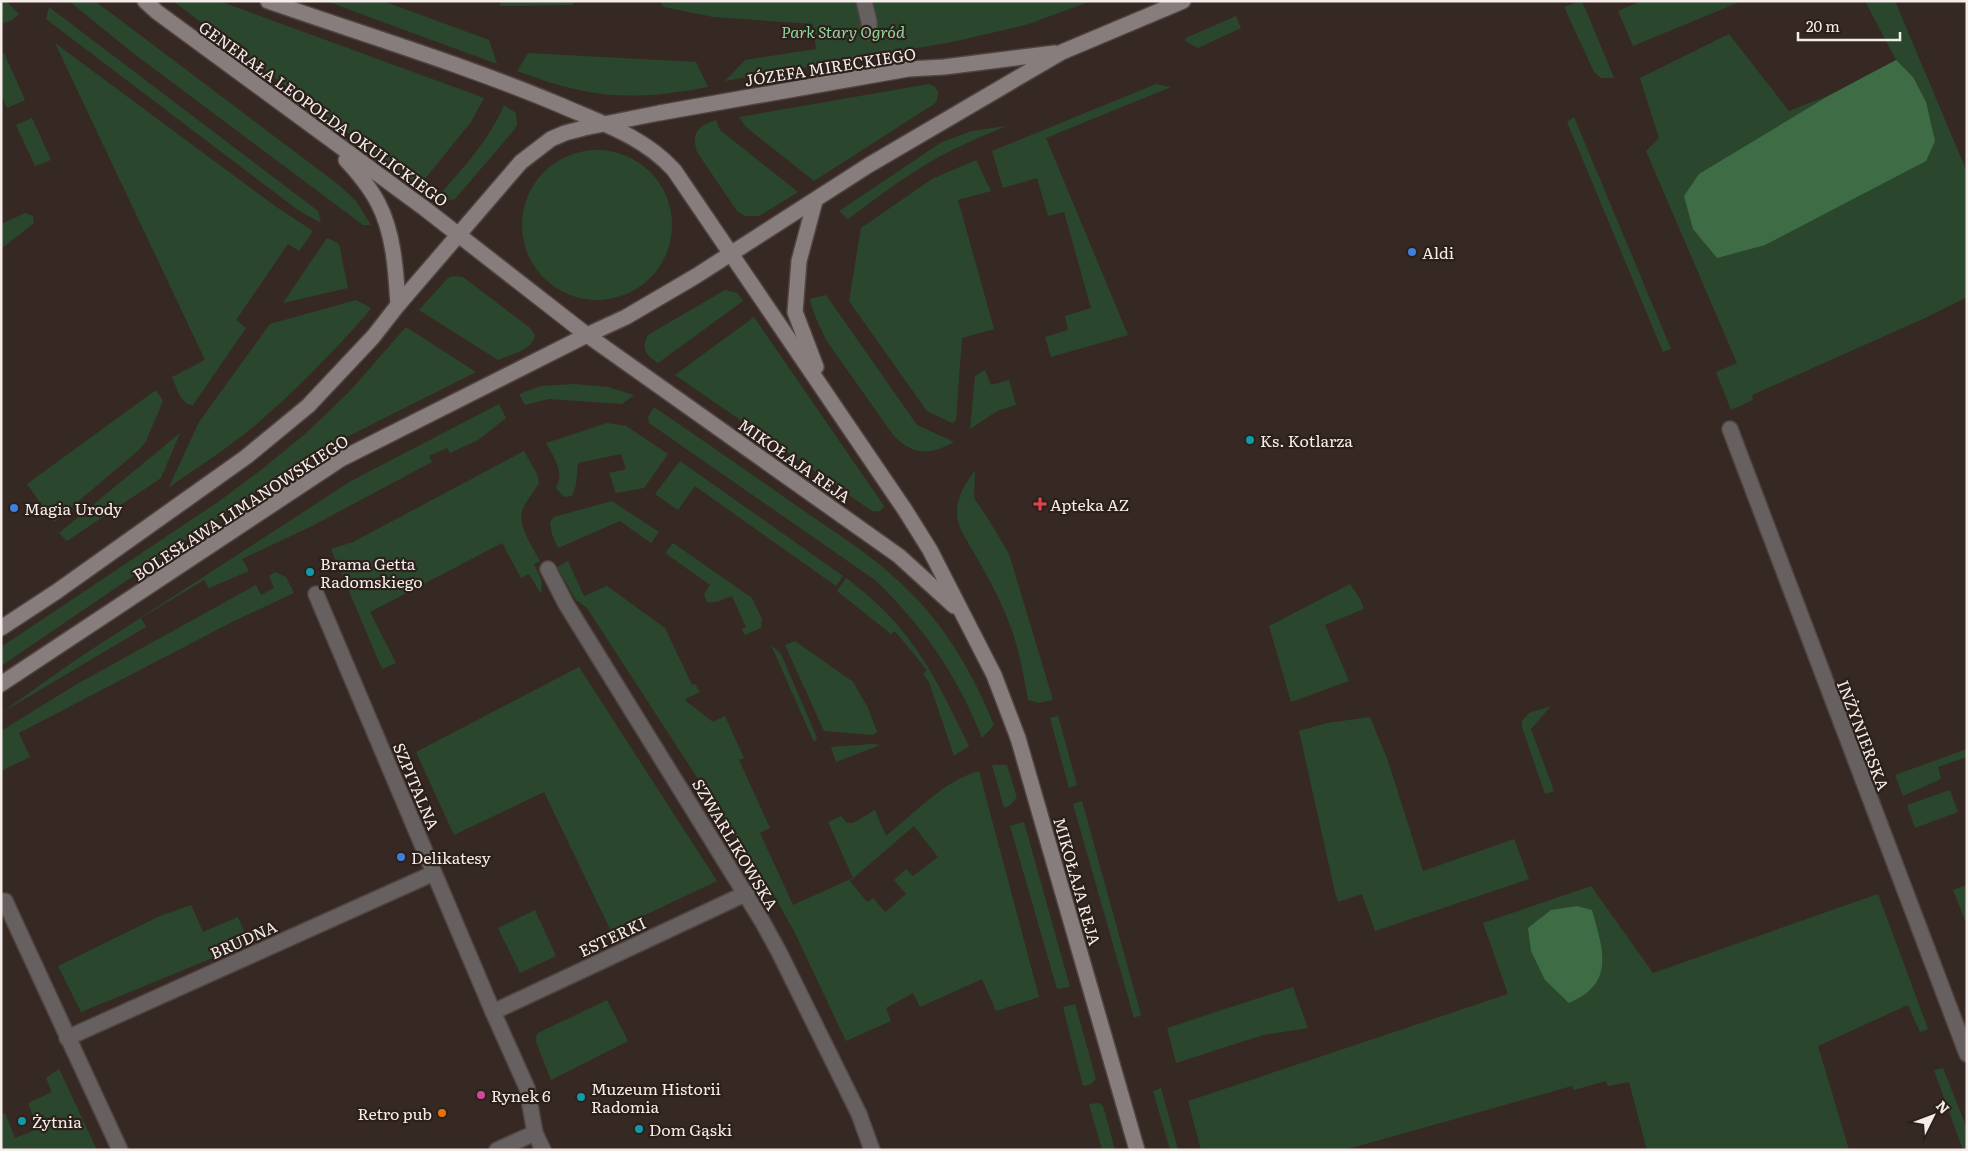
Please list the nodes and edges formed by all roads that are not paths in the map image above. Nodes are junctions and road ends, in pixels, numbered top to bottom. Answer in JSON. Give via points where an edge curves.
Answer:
{"nodes":[{"id":1,"x":145,"y":1,"type":"edge"},
{"id":2,"x":268,"y":1,"type":"edge"},
{"id":3,"x":864,"y":1,"type":"edge"},
{"id":4,"x":1184,"y":1,"type":"edge"},
{"id":5,"x":869,"y":32,"type":"dead end"},
{"id":6,"x":1062,"y":52,"type":"junction"},
{"id":7,"x":605,"y":124,"type":"junction"},
{"id":8,"x":313,"y":127,"type":"junction"},
{"id":9,"x":815,"y":201,"type":"junction"},
{"id":10,"x":458,"y":235,"type":"junction"},
{"id":11,"x":731,"y":254,"type":"junction"},
{"id":12,"x":398,"y":305,"type":"junction"},
{"id":13,"x":587,"y":335,"type":"junction"},
{"id":14,"x":835,"y":407,"type":"junction"},
{"id":15,"x":1730,"y":429,"type":"dead end"},
{"id":16,"x":548,"y":569,"type":"dead end"},
{"id":17,"x":316,"y":594,"type":"dead end"},
{"id":18,"x":970,"y":627,"type":"junction"},
{"id":19,"x":1,"y":628,"type":"edge"},
{"id":20,"x":1,"y":684,"type":"edge"},
{"id":21,"x":434,"y":873,"type":"junction"},
{"id":22,"x":746,"y":893,"type":"junction"},
{"id":23,"x":5,"y":901,"type":"dead end"},
{"id":24,"x":492,"y":1012,"type":"junction"},
{"id":25,"x":67,"y":1038,"type":"junction"},
{"id":26,"x":1967,"y":1054,"type":"edge"},
{"id":27,"x":535,"y":1133,"type":"junction"},
{"id":28,"x":120,"y":1150,"type":"edge"},
{"id":29,"x":497,"y":1150,"type":"edge"},
{"id":30,"x":544,"y":1150,"type":"edge"},
{"id":31,"x":872,"y":1150,"type":"edge"},
{"id":32,"x":1137,"y":1150,"type":"edge"}],
"edges":[{"from":1,"to":8,"type":"main road","name":"GENERAŁA LEOPOLDA OKULICKIEGO"},
{"from":2,"to":7,"type":"main road","via":[[509,84]]},
{"from":3,"to":5,"type":"street"},
{"from":4,"to":6,"type":"main road","name":"JÓZEFA MIRECKIEGO"},
{"from":6,"to":7,"type":"main road","name":"JÓZEFA MIRECKIEGO","via":[[908,69]]},
{"from":6,"to":9,"type":"main road","name":"JÓZEFA MIRECKIEGO"},
{"from":7,"to":10,"type":"main road","name":"JÓZEFA MIRECKIEGO","via":[[565,132],[536,149]]},
{"from":7,"to":11,"type":"main road","name":"MIKOŁAJA REJA","via":[[660,154]]},
{"from":8,"to":10,"type":"main road","name":"GENERAŁA LEOPOLDA OKULICKIEGO"},
{"from":8,"to":12,"type":"main road","via":[[364,179],[379,204],[394,264]]},
{"from":9,"to":11,"type":"main road","name":"JÓZEFA MIRECKIEGO"},
{"from":9,"to":14,"type":"main road","via":[[799,260],[796,312]]},
{"from":10,"to":12,"type":"main road","name":"BOLESŁAWA LIMANOWSKIEGO"},
{"from":10,"to":13,"type":"main road","name":"GENERAŁA LEOPOLDA OKULICKIEGO"},
{"from":11,"to":13,"type":"main road","name":"BOLESŁAWA LIMANOWSKIEGO","via":[[626,317]]},
{"from":11,"to":14,"type":"main road","name":"MIKOŁAJA REJA"},
{"from":12,"to":19,"type":"main road","name":"BOLESŁAWA LIMANOWSKIEGO","via":[[373,337],[308,406],[246,457]]},
{"from":13,"to":18,"type":"main road","name":"MIKOŁAJA REJA","via":[[899,556],[951,603]]},
{"from":13,"to":20,"type":"main road","name":"BOLESŁAWA LIMANOWSKIEGO","via":[[341,459]]},
{"from":14,"to":18,"type":"main road","name":"MIKOŁAJA REJA","via":[[906,510]]},
{"from":15,"to":26,"type":"street","name":"INŻYNIERSKA"},
{"from":16,"to":22,"type":"street","name":"SZWARLIKOWSKA","via":[[566,604]]},
{"from":17,"to":21,"type":"street","name":"SZPITALNA"},
{"from":18,"to":32,"type":"main road","name":"MIKOŁAJA REJA","via":[[994,675],[1018,738]]},
{"from":21,"to":24,"type":"street","name":"SZPITALNA"},
{"from":21,"to":25,"type":"street","name":"BRUDNA"},
{"from":22,"to":24,"type":"street","name":"ESTERKI"},
{"from":22,"to":31,"type":"street","name":"SZWARLIKOWSKA","via":[[779,952],[859,1114]]},
{"from":23,"to":25,"type":"street"},
{"from":24,"to":27,"type":"street","name":"SZPITALNA","via":[[527,1088]]},
{"from":25,"to":28,"type":"street"},
{"from":27,"to":29,"type":"street"},
{"from":27,"to":30,"type":"street","name":"SZPITALNA"}]}
